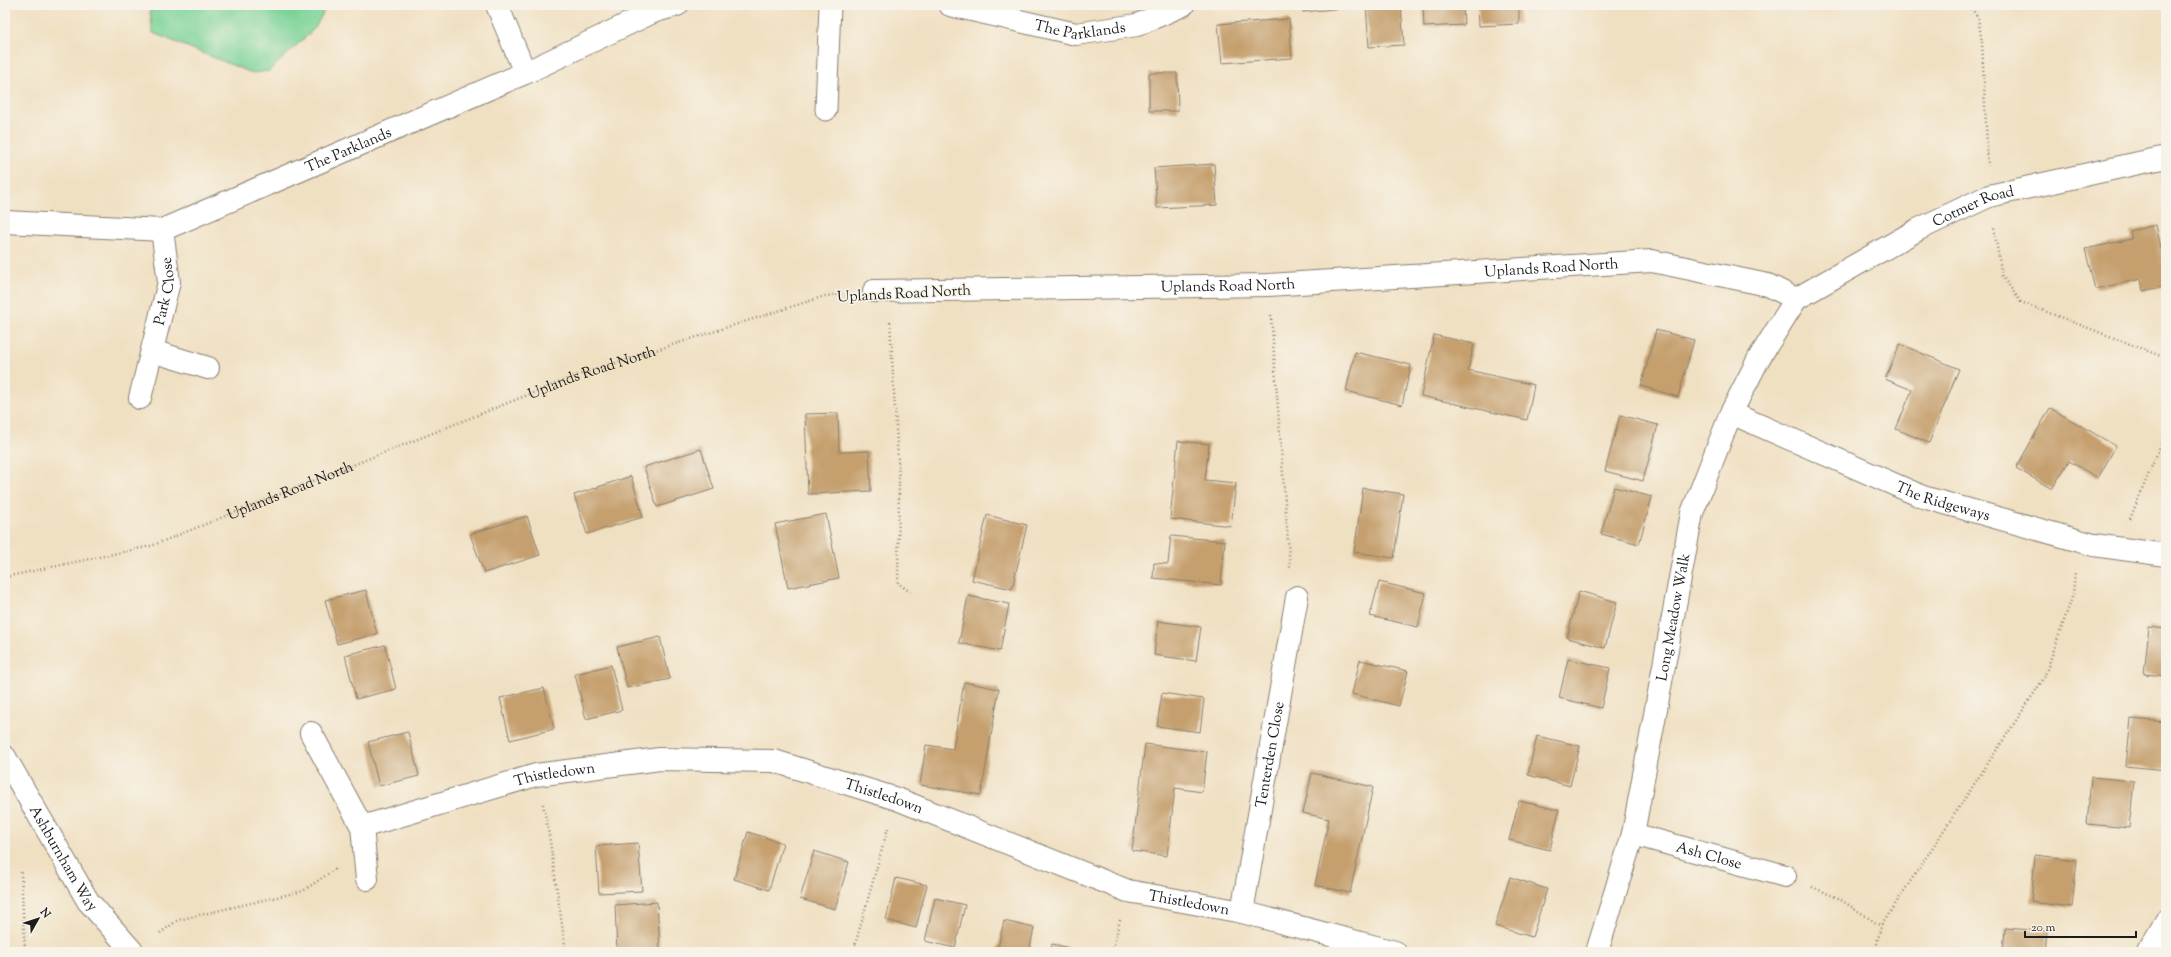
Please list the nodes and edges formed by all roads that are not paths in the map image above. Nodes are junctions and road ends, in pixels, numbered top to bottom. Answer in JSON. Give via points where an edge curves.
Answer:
{"nodes":[{"id":1,"x":497,"y":5,"type":"edge"},
{"id":2,"x":677,"y":5,"type":"edge"},
{"id":3,"x":830,"y":5,"type":"edge"},
{"id":4,"x":950,"y":5,"type":"edge"},
{"id":5,"x":1183,"y":5,"type":"edge"},
{"id":6,"x":525,"y":73,"type":"junction"},
{"id":7,"x":826,"y":110,"type":"dead end"},
{"id":8,"x":2166,"y":157,"type":"edge"},
{"id":9,"x":5,"y":222,"type":"edge"},
{"id":10,"x":162,"y":230,"type":"junction"},
{"id":11,"x":882,"y":291,"type":"road end"},
{"id":12,"x":1796,"y":299,"type":"junction"},
{"id":13,"x":152,"y":351,"type":"junction"},
{"id":14,"x":208,"y":368,"type":"dead end"},
{"id":15,"x":140,"y":398,"type":"dead end"},
{"id":16,"x":1731,"y":413,"type":"junction"},
{"id":17,"x":2166,"y":555,"type":"edge"},
{"id":18,"x":1297,"y":597,"type":"road end"},
{"id":19,"x":311,"y":733,"type":"dead end"},
{"id":20,"x":5,"y":757,"type":"edge"},
{"id":21,"x":1633,"y":834,"type":"junction"},
{"id":22,"x":363,"y":837,"type":"junction"},
{"id":23,"x":1785,"y":876,"type":"road end"},
{"id":24,"x":367,"y":879,"type":"dead end"},
{"id":25,"x":1242,"y":912,"type":"junction"},
{"id":26,"x":2166,"y":921,"type":"edge"},
{"id":27,"x":133,"y":952,"type":"edge"},
{"id":28,"x":1395,"y":952,"type":"edge"},
{"id":29,"x":1597,"y":952,"type":"edge"},
{"id":30,"x":2148,"y":952,"type":"edge"}],
"edges":[{"from":1,"to":6,"type":"street"},
{"from":2,"to":6,"type":"street","name":"The Parklands","via":[[653,12]]},
{"from":3,"to":7,"type":"lane"},
{"from":4,"to":5,"type":"street","name":"The Parklands","via":[[1076,34],[1137,25]]},
{"from":6,"to":10,"type":"street","name":"The Parklands"},
{"from":8,"to":12,"type":"street","name":"Cotmer Road","via":[[1989,196],[1919,229]]},
{"from":9,"to":10,"type":"street","name":"The Parklands"},
{"from":10,"to":13,"type":"street","name":"Park Close","via":[[169,282]]},
{"from":11,"to":12,"type":"street","name":"Uplands Road North","via":[[1268,285],[1652,261],[1768,285]]},
{"from":12,"to":16,"type":"street","name":"Long Meadow Walk","via":[[1759,358]]},
{"from":13,"to":14,"type":"street"},
{"from":13,"to":15,"type":"street","name":"Park Close"},
{"from":16,"to":17,"type":"street","name":"The Ridgeways","via":[[1923,497],[2077,540]]},
{"from":16,"to":21,"type":"street","name":"Long Meadow Walk","via":[[1692,513]]},
{"from":18,"to":25,"type":"street","name":"Tenterden Close"},
{"from":19,"to":22,"type":"street"},
{"from":20,"to":27,"type":"street","name":"Ashburnham Way","via":[[88,901]]},
{"from":21,"to":23,"type":"street","name":"Ash Close"},
{"from":21,"to":29,"type":"street","name":"Long Meadow Walk"},
{"from":22,"to":24,"type":"street"},
{"from":22,"to":25,"type":"street","name":"Thistledown","via":[[536,774],[660,759],[774,761],[896,799],[1128,891]]},
{"from":25,"to":28,"type":"street","name":"Thistledown"},
{"from":26,"to":30,"type":"street"}]}
